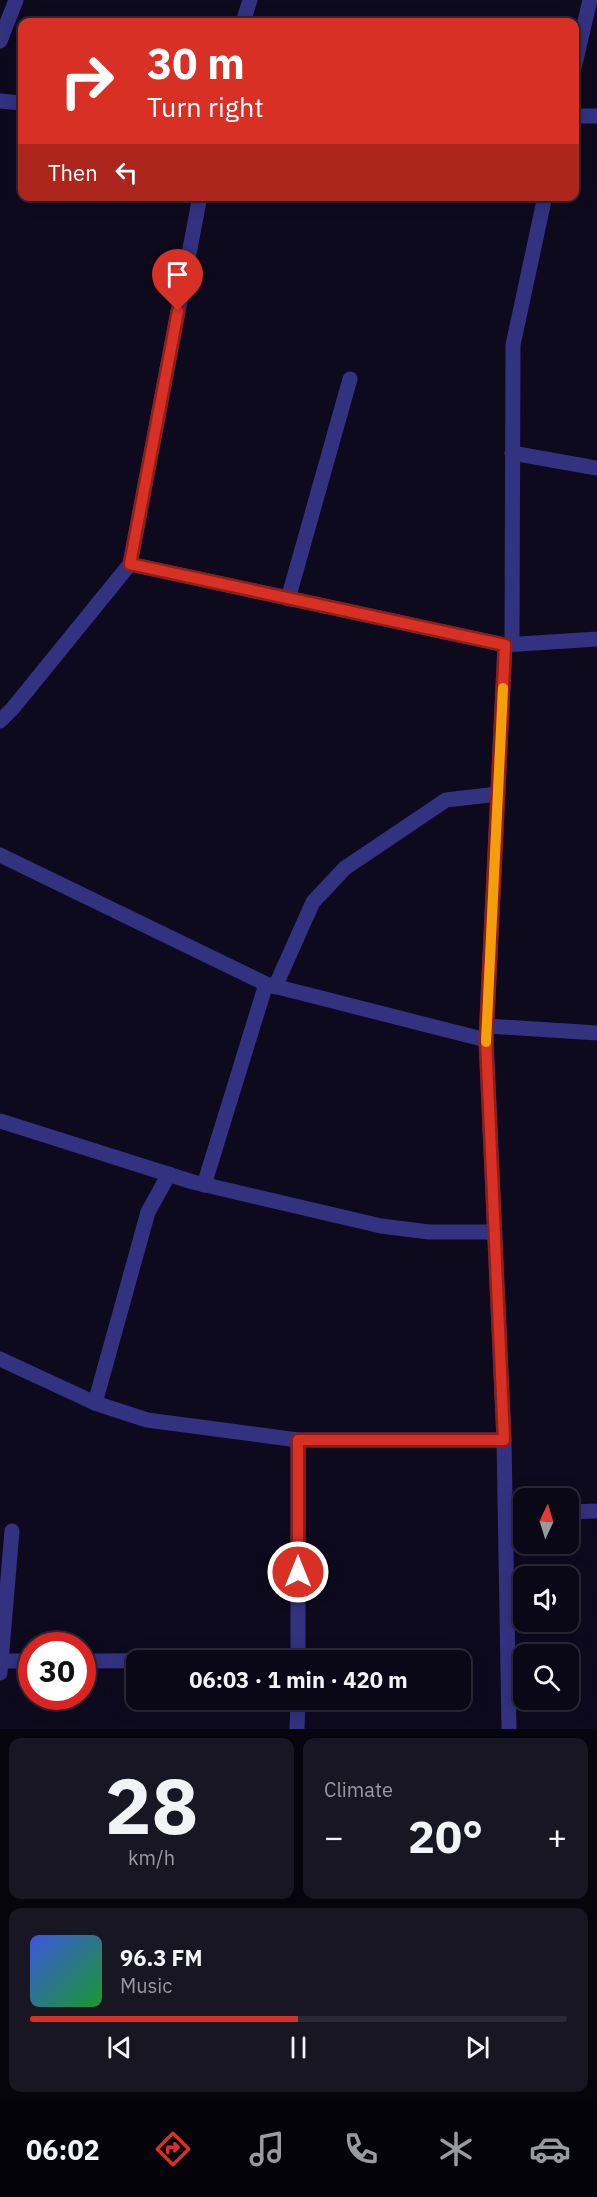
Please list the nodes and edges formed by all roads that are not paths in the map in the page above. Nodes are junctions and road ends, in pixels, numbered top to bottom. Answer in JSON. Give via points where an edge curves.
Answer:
{"nodes":[{"id":1,"x":16,"y":0,"type":"edge"},
{"id":2,"x":249,"y":0,"type":"edge"},
{"id":3,"x":590,"y":0,"type":"edge"},
{"id":4,"x":5,"y":15,"type":"edge"},
{"id":5,"x":244,"y":18,"type":"edge"},
{"id":6,"x":0,"y":41,"type":"edge"},
{"id":7,"x":579,"y":47,"type":"edge"},
{"id":8,"x":0,"y":101,"type":"edge"},
{"id":9,"x":18,"y":103,"type":"edge"},
{"id":10,"x":579,"y":116,"type":"edge"},
{"id":11,"x":597,"y":116,"type":"edge"},
{"id":12,"x":199,"y":201,"type":"edge"},
{"id":13,"x":544,"y":201,"type":"edge"},
{"id":14,"x":350,"y":379,"type":"dead end"},
{"id":15,"x":512,"y":453,"type":"junction"},
{"id":16,"x":597,"y":468,"type":"edge"},
{"id":17,"x":130,"y":564,"type":"junction"},
{"id":18,"x":288,"y":598,"type":"junction"},
{"id":19,"x":597,"y":639,"type":"edge"},
{"id":20,"x":508,"y":645,"type":"junction"},
{"id":21,"x":0,"y":721,"type":"edge"},
{"id":22,"x":498,"y":794,"type":"junction"},
{"id":23,"x":0,"y":855,"type":"edge"},
{"id":24,"x":271,"y":985,"type":"junction"},
{"id":25,"x":486,"y":1033,"type":"junction"},
{"id":26,"x":597,"y":1033,"type":"edge"},
{"id":27,"x":0,"y":1121,"type":"edge"},
{"id":28,"x":169,"y":1174,"type":"junction"},
{"id":29,"x":204,"y":1185,"type":"junction"},
{"id":30,"x":495,"y":1232,"type":"junction"},
{"id":31,"x":0,"y":1359,"type":"edge"},
{"id":32,"x":95,"y":1404,"type":"junction"},
{"id":33,"x":298,"y":1440,"type":"junction"},
{"id":34,"x":504,"y":1440,"type":"junction"},
{"id":35,"x":597,"y":1511,"type":"edge"},
{"id":36,"x":579,"y":1512,"type":"edge"},
{"id":37,"x":506,"y":1513,"type":"junction"},
{"id":38,"x":513,"y":1513,"type":"edge"},
{"id":39,"x":12,"y":1531,"type":"dead end"},
{"id":40,"x":298,"y":1650,"type":"edge"},
{"id":41,"x":0,"y":1661,"type":"edge"},
{"id":42,"x":18,"y":1661,"type":"edge"},
{"id":43,"x":96,"y":1661,"type":"edge"},
{"id":44,"x":126,"y":1661,"type":"edge"},
{"id":45,"x":0,"y":1673,"type":"edge"},
{"id":46,"x":298,"y":1710,"type":"edge"},
{"id":47,"x":297,"y":1729,"type":"edge"},
{"id":48,"x":509,"y":1729,"type":"edge"}],
"edges":[{"from":1,"to":4,"type":"street"},
{"from":2,"to":5,"type":"street"},
{"from":3,"to":7,"type":"street"},
{"from":4,"to":6,"type":"street"},
{"from":8,"to":9,"type":"street"},
{"from":10,"to":11,"type":"street"},
{"from":12,"to":17,"type":"street"},
{"from":13,"to":15,"type":"street","via":[[513,345]]},
{"from":14,"to":18,"type":"street"},
{"from":15,"to":16,"type":"street"},
{"from":15,"to":20,"type":"street"},
{"from":17,"to":18,"type":"street"},
{"from":17,"to":21,"type":"street"},
{"from":18,"to":20,"type":"street"},
{"from":19,"to":20,"type":"street"},
{"from":20,"to":22,"type":"street"},
{"from":22,"to":24,"type":"street","via":[[446,800],[345,868],[314,902]]},
{"from":22,"to":25,"type":"street"},
{"from":23,"to":24,"type":"street"},
{"from":24,"to":25,"type":"street"},
{"from":24,"to":29,"type":"street"},
{"from":25,"to":26,"type":"street"},
{"from":25,"to":30,"type":"street"},
{"from":27,"to":28,"type":"street"},
{"from":28,"to":29,"type":"street"},
{"from":28,"to":32,"type":"street","via":[[148,1212]]},
{"from":29,"to":30,"type":"street","via":[[381,1226],[429,1232]]},
{"from":30,"to":34,"type":"street"},
{"from":31,"to":32,"type":"street"},
{"from":32,"to":33,"type":"street","via":[[147,1420]]},
{"from":33,"to":34,"type":"street"},
{"from":33,"to":40,"type":"street"},
{"from":34,"to":37,"type":"street"},
{"from":35,"to":36,"type":"street"},
{"from":37,"to":38,"type":"street"},
{"from":37,"to":48,"type":"street"},
{"from":39,"to":41,"type":"street"},
{"from":41,"to":42,"type":"street"},
{"from":41,"to":45,"type":"street"},
{"from":43,"to":44,"type":"street"},
{"from":46,"to":47,"type":"street"}]}
